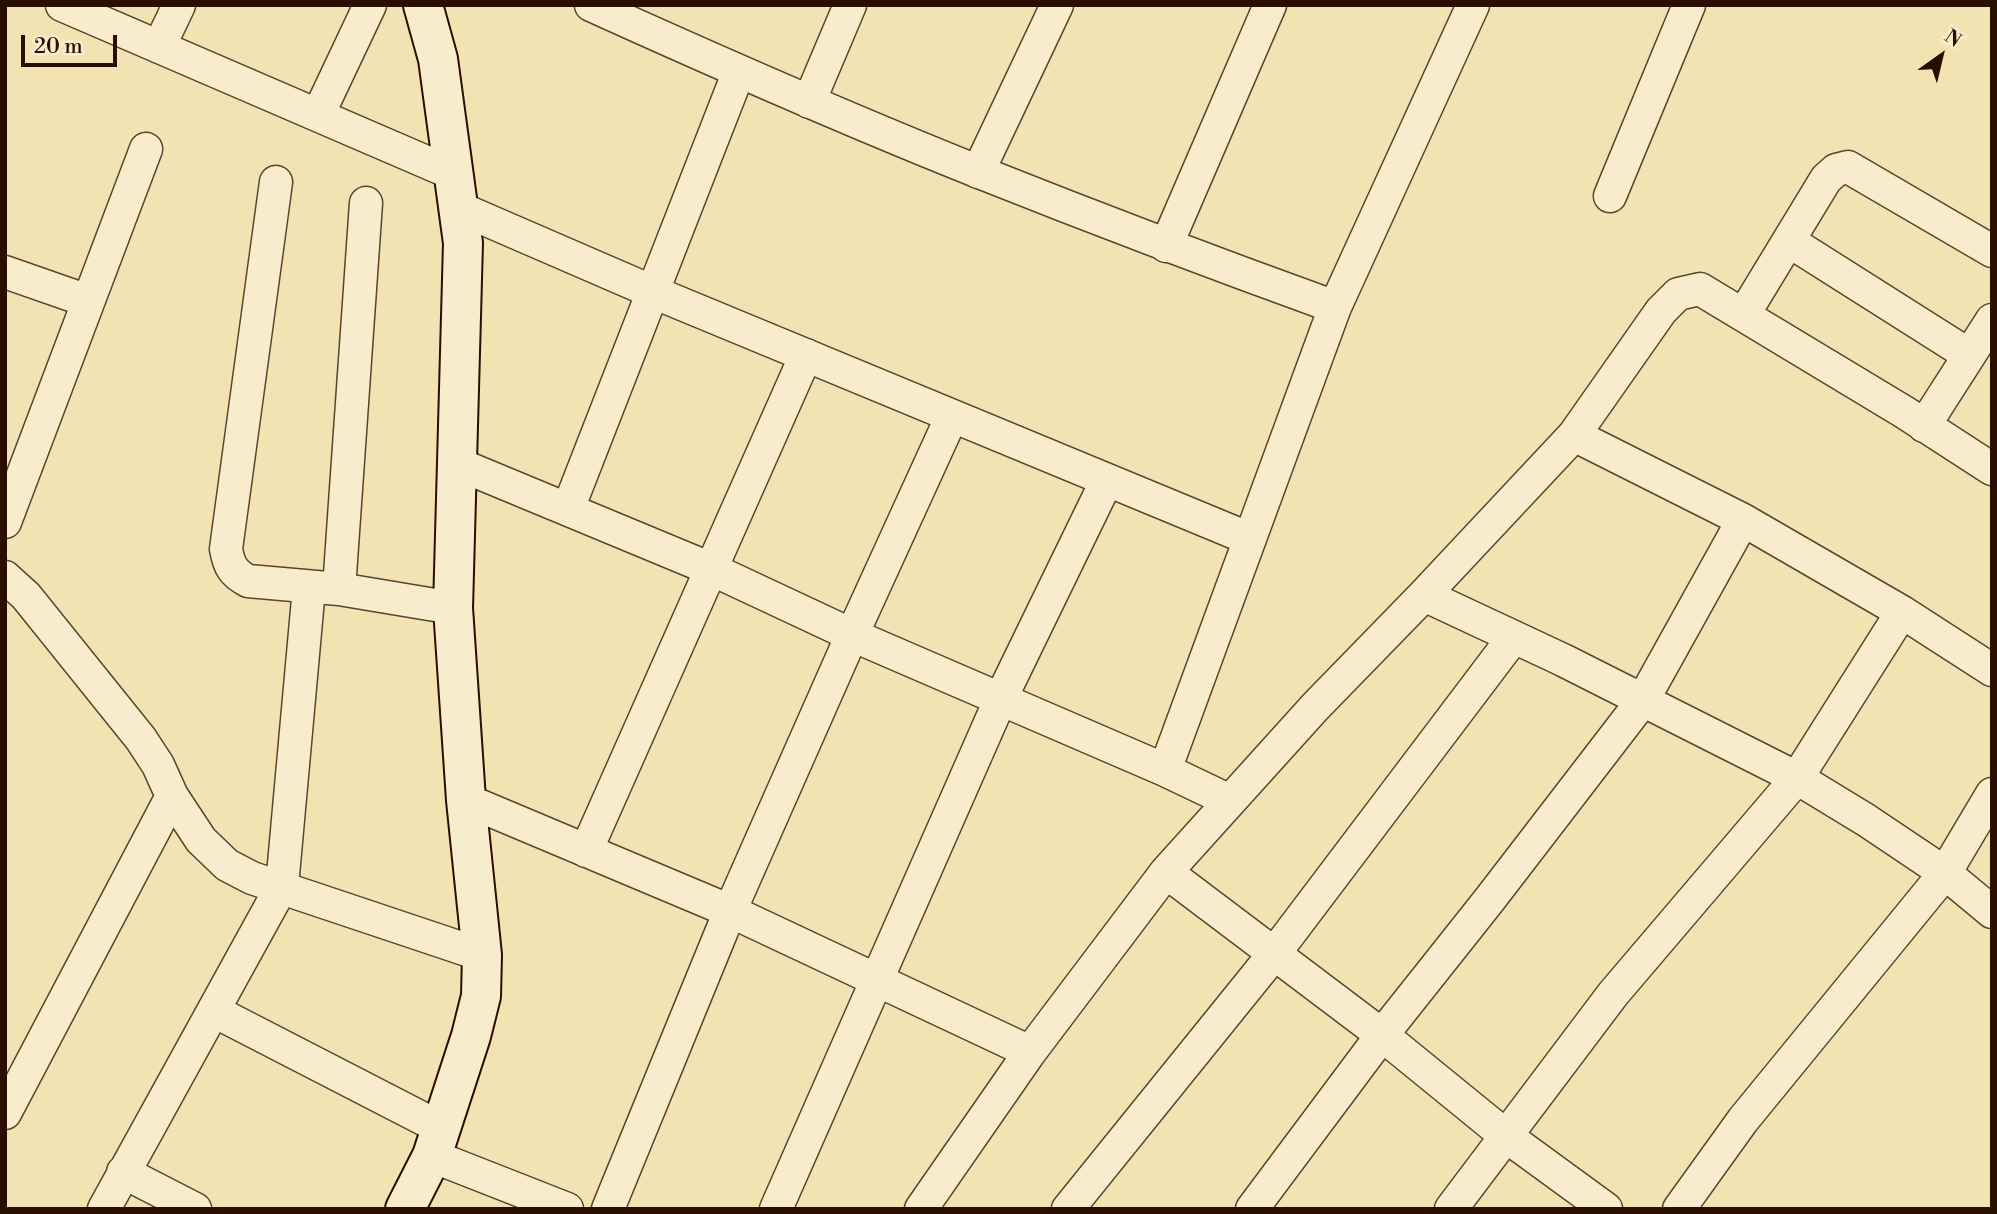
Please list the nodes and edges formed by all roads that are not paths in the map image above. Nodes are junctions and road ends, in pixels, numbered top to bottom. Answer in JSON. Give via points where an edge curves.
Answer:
{"nodes":[{"id":1,"x":62,"y":5,"type":"edge"},
{"id":2,"x":179,"y":5,"type":"edge"},
{"id":3,"x":370,"y":5,"type":"edge"},
{"id":4,"x":423,"y":5,"type":"edge"},
{"id":5,"x":591,"y":5,"type":"edge"},
{"id":6,"x":850,"y":5,"type":"edge"},
{"id":7,"x":1057,"y":5,"type":"edge"},
{"id":8,"x":1270,"y":5,"type":"edge"},
{"id":9,"x":1473,"y":5,"type":"edge"},
{"id":10,"x":1689,"y":5,"type":"edge"},
{"id":11,"x":648,"y":17,"type":"edge"},
{"id":12,"x":159,"y":47,"type":"junction"},
{"id":13,"x":739,"y":71,"type":"junction"},
{"id":14,"x":809,"y":102,"type":"junction"},
{"id":15,"x":318,"y":116,"type":"junction"},
{"id":16,"x":145,"y":149,"type":"dead end"},
{"id":17,"x":978,"y":172,"type":"junction"},
{"id":18,"x":276,"y":182,"type":"dead end"},
{"id":19,"x":456,"y":191,"type":"junction"},
{"id":20,"x":1610,"y":195,"type":"dead end"},
{"id":21,"x":366,"y":203,"type":"dead end"},
{"id":22,"x":1789,"y":241,"type":"junction"},
{"id":23,"x":1166,"y":246,"type":"junction"},
{"id":24,"x":1992,"y":251,"type":"edge"},
{"id":25,"x":5,"y":272,"type":"edge"},
{"id":26,"x":653,"y":292,"type":"junction"},
{"id":27,"x":88,"y":301,"type":"junction"},
{"id":28,"x":1335,"y":307,"type":"junction"},
{"id":29,"x":1744,"y":314,"type":"junction"},
{"id":30,"x":1992,"y":320,"type":"edge"},
{"id":31,"x":806,"y":355,"type":"junction"},
{"id":32,"x":1969,"y":355,"type":"junction"},
{"id":33,"x":951,"y":416,"type":"junction"},
{"id":34,"x":1924,"y":425,"type":"junction"},
{"id":35,"x":1574,"y":435,"type":"junction"},
{"id":36,"x":458,"y":464,"type":"junction"},
{"id":37,"x":1992,"y":469,"type":"edge"},
{"id":38,"x":1107,"y":480,"type":"junction"},
{"id":39,"x":568,"y":509,"type":"junction"},
{"id":40,"x":1744,"y":520,"type":"junction"},
{"id":41,"x":5,"y":522,"type":"edge"},
{"id":42,"x":1250,"y":539,"type":"junction"},
{"id":43,"x":711,"y":569,"type":"junction"},
{"id":44,"x":5,"y":577,"type":"edge"},
{"id":45,"x":324,"y":588,"type":"junction"},
{"id":46,"x":1424,"y":595,"type":"junction"},
{"id":47,"x":453,"y":608,"type":"junction"},
{"id":48,"x":1902,"y":612,"type":"junction"},
{"id":49,"x":852,"y":635,"type":"junction"},
{"id":50,"x":1513,"y":638,"type":"junction"},
{"id":51,"x":1992,"y":670,"type":"edge"},
{"id":52,"x":1001,"y":698,"type":"junction"},
{"id":53,"x":1643,"y":700,"type":"junction"},
{"id":54,"x":1165,"y":770,"type":"junction"},
{"id":55,"x":1797,"y":778,"type":"junction"},
{"id":56,"x":1992,"y":794,"type":"edge"},
{"id":57,"x":172,"y":796,"type":"junction"},
{"id":58,"x":466,"y":800,"type":"junction"},
{"id":59,"x":1230,"y":801,"type":"junction"},
{"id":60,"x":586,"y":851,"type":"junction"},
{"id":61,"x":1166,"y":872,"type":"junction"},
{"id":62,"x":1945,"y":873,"type":"junction"},
{"id":63,"x":282,"y":886,"type":"junction"},
{"id":64,"x":730,"y":911,"type":"junction"},
{"id":65,"x":1992,"y":912,"type":"edge"},
{"id":66,"x":1274,"y":954,"type":"junction"},
{"id":67,"x":482,"y":956,"type":"junction"},
{"id":68,"x":877,"y":980,"type":"junction"},
{"id":69,"x":214,"y":1011,"type":"junction"},
{"id":70,"x":1382,"y":1035,"type":"junction"},
{"id":71,"x":1030,"y":1052,"type":"junction"},
{"id":72,"x":5,"y":1113,"type":"edge"},
{"id":73,"x":1507,"y":1136,"type":"junction"},
{"id":74,"x":437,"y":1142,"type":"junction"},
{"id":75,"x":123,"y":1172,"type":"junction"},
{"id":76,"x":104,"y":1209,"type":"edge"},
{"id":77,"x":195,"y":1209,"type":"edge"},
{"id":78,"x":405,"y":1209,"type":"edge"},
{"id":79,"x":567,"y":1209,"type":"edge"},
{"id":80,"x":608,"y":1209,"type":"edge"},
{"id":81,"x":776,"y":1209,"type":"edge"},
{"id":82,"x":921,"y":1209,"type":"edge"},
{"id":83,"x":1069,"y":1209,"type":"edge"},
{"id":84,"x":1252,"y":1209,"type":"edge"},
{"id":85,"x":1451,"y":1209,"type":"edge"},
{"id":86,"x":1606,"y":1209,"type":"edge"},
{"id":87,"x":1679,"y":1209,"type":"edge"}],
"edges":[{"from":1,"to":12,"type":"street"},
{"from":2,"to":12,"type":"street"},
{"from":3,"to":15,"type":"street"},
{"from":4,"to":19,"type":"street","via":[[438,59]]},
{"from":5,"to":11,"type":"street"},
{"from":6,"to":14,"type":"street"},
{"from":7,"to":17,"type":"street"},
{"from":8,"to":23,"type":"street"},
{"from":9,"to":28,"type":"street"},
{"from":10,"to":20,"type":"street"},
{"from":11,"to":13,"type":"street"},
{"from":12,"to":15,"type":"street"},
{"from":13,"to":14,"type":"street"},
{"from":13,"to":26,"type":"street"},
{"from":14,"to":17,"type":"street"},
{"from":15,"to":19,"type":"street"},
{"from":16,"to":27,"type":"street"},
{"from":17,"to":23,"type":"street"},
{"from":18,"to":45,"type":"street","via":[[226,549],[228,564],[248,582]]},
{"from":19,"to":26,"type":"street"},
{"from":19,"to":36,"type":"street","via":[[463,243]]},
{"from":21,"to":45,"type":"street"},
{"from":22,"to":24,"type":"street","via":[[1826,179],[1848,167]]},
{"from":22,"to":29,"type":"street"},
{"from":22,"to":32,"type":"street"},
{"from":23,"to":28,"type":"street"},
{"from":25,"to":27,"type":"street"},
{"from":26,"to":31,"type":"street"},
{"from":26,"to":39,"type":"street"},
{"from":27,"to":41,"type":"street"},
{"from":28,"to":42,"type":"street"},
{"from":29,"to":34,"type":"street"},
{"from":29,"to":35,"type":"street","via":[[1700,289],[1678,294],[1661,311]]},
{"from":30,"to":32,"type":"street"},
{"from":31,"to":33,"type":"street"},
{"from":31,"to":43,"type":"street"},
{"from":32,"to":34,"type":"street"},
{"from":33,"to":38,"type":"street"},
{"from":33,"to":49,"type":"street"},
{"from":34,"to":37,"type":"street"},
{"from":35,"to":40,"type":"street"},
{"from":35,"to":46,"type":"street"},
{"from":36,"to":39,"type":"street"},
{"from":36,"to":47,"type":"street"},
{"from":38,"to":42,"type":"street"},
{"from":38,"to":52,"type":"street"},
{"from":39,"to":43,"type":"street"},
{"from":40,"to":48,"type":"street"},
{"from":40,"to":53,"type":"street"},
{"from":42,"to":54,"type":"street"},
{"from":43,"to":49,"type":"street"},
{"from":43,"to":60,"type":"street"},
{"from":44,"to":57,"type":"street","via":[[26,596],[141,739]]},
{"from":45,"to":47,"type":"street"},
{"from":45,"to":63,"type":"street"},
{"from":46,"to":50,"type":"street"},
{"from":46,"to":59,"type":"street"},
{"from":47,"to":58,"type":"street"},
{"from":48,"to":51,"type":"street"},
{"from":48,"to":55,"type":"street"},
{"from":49,"to":52,"type":"street"},
{"from":49,"to":64,"type":"street"},
{"from":50,"to":53,"type":"street"},
{"from":50,"to":66,"type":"street"},
{"from":52,"to":54,"type":"street"},
{"from":52,"to":68,"type":"street"},
{"from":53,"to":55,"type":"street"},
{"from":53,"to":70,"type":"street"},
{"from":54,"to":59,"type":"street"},
{"from":55,"to":62,"type":"street"},
{"from":55,"to":73,"type":"street","via":[[1613,994]]},
{"from":56,"to":62,"type":"street"},
{"from":57,"to":63,"type":"street","via":[[201,840],[227,865]]},
{"from":57,"to":72,"type":"street"},
{"from":58,"to":60,"type":"street"},
{"from":58,"to":67,"type":"street"},
{"from":59,"to":61,"type":"street"},
{"from":60,"to":64,"type":"street"},
{"from":61,"to":66,"type":"street"},
{"from":61,"to":71,"type":"street"},
{"from":62,"to":65,"type":"street"},
{"from":62,"to":87,"type":"street","via":[[1743,1120]]},
{"from":63,"to":67,"type":"street"},
{"from":63,"to":69,"type":"street"},
{"from":64,"to":68,"type":"street"},
{"from":64,"to":80,"type":"street"},
{"from":66,"to":70,"type":"street"},
{"from":66,"to":83,"type":"street"},
{"from":67,"to":74,"type":"street","via":[[481,996]]},
{"from":68,"to":71,"type":"street"},
{"from":68,"to":81,"type":"street"},
{"from":69,"to":74,"type":"street"},
{"from":69,"to":75,"type":"street"},
{"from":70,"to":73,"type":"street"},
{"from":70,"to":84,"type":"street"},
{"from":71,"to":82,"type":"street"},
{"from":73,"to":85,"type":"street"},
{"from":73,"to":86,"type":"street"},
{"from":74,"to":78,"type":"street"},
{"from":74,"to":79,"type":"street"},
{"from":75,"to":76,"type":"street"},
{"from":75,"to":77,"type":"street"}]}
